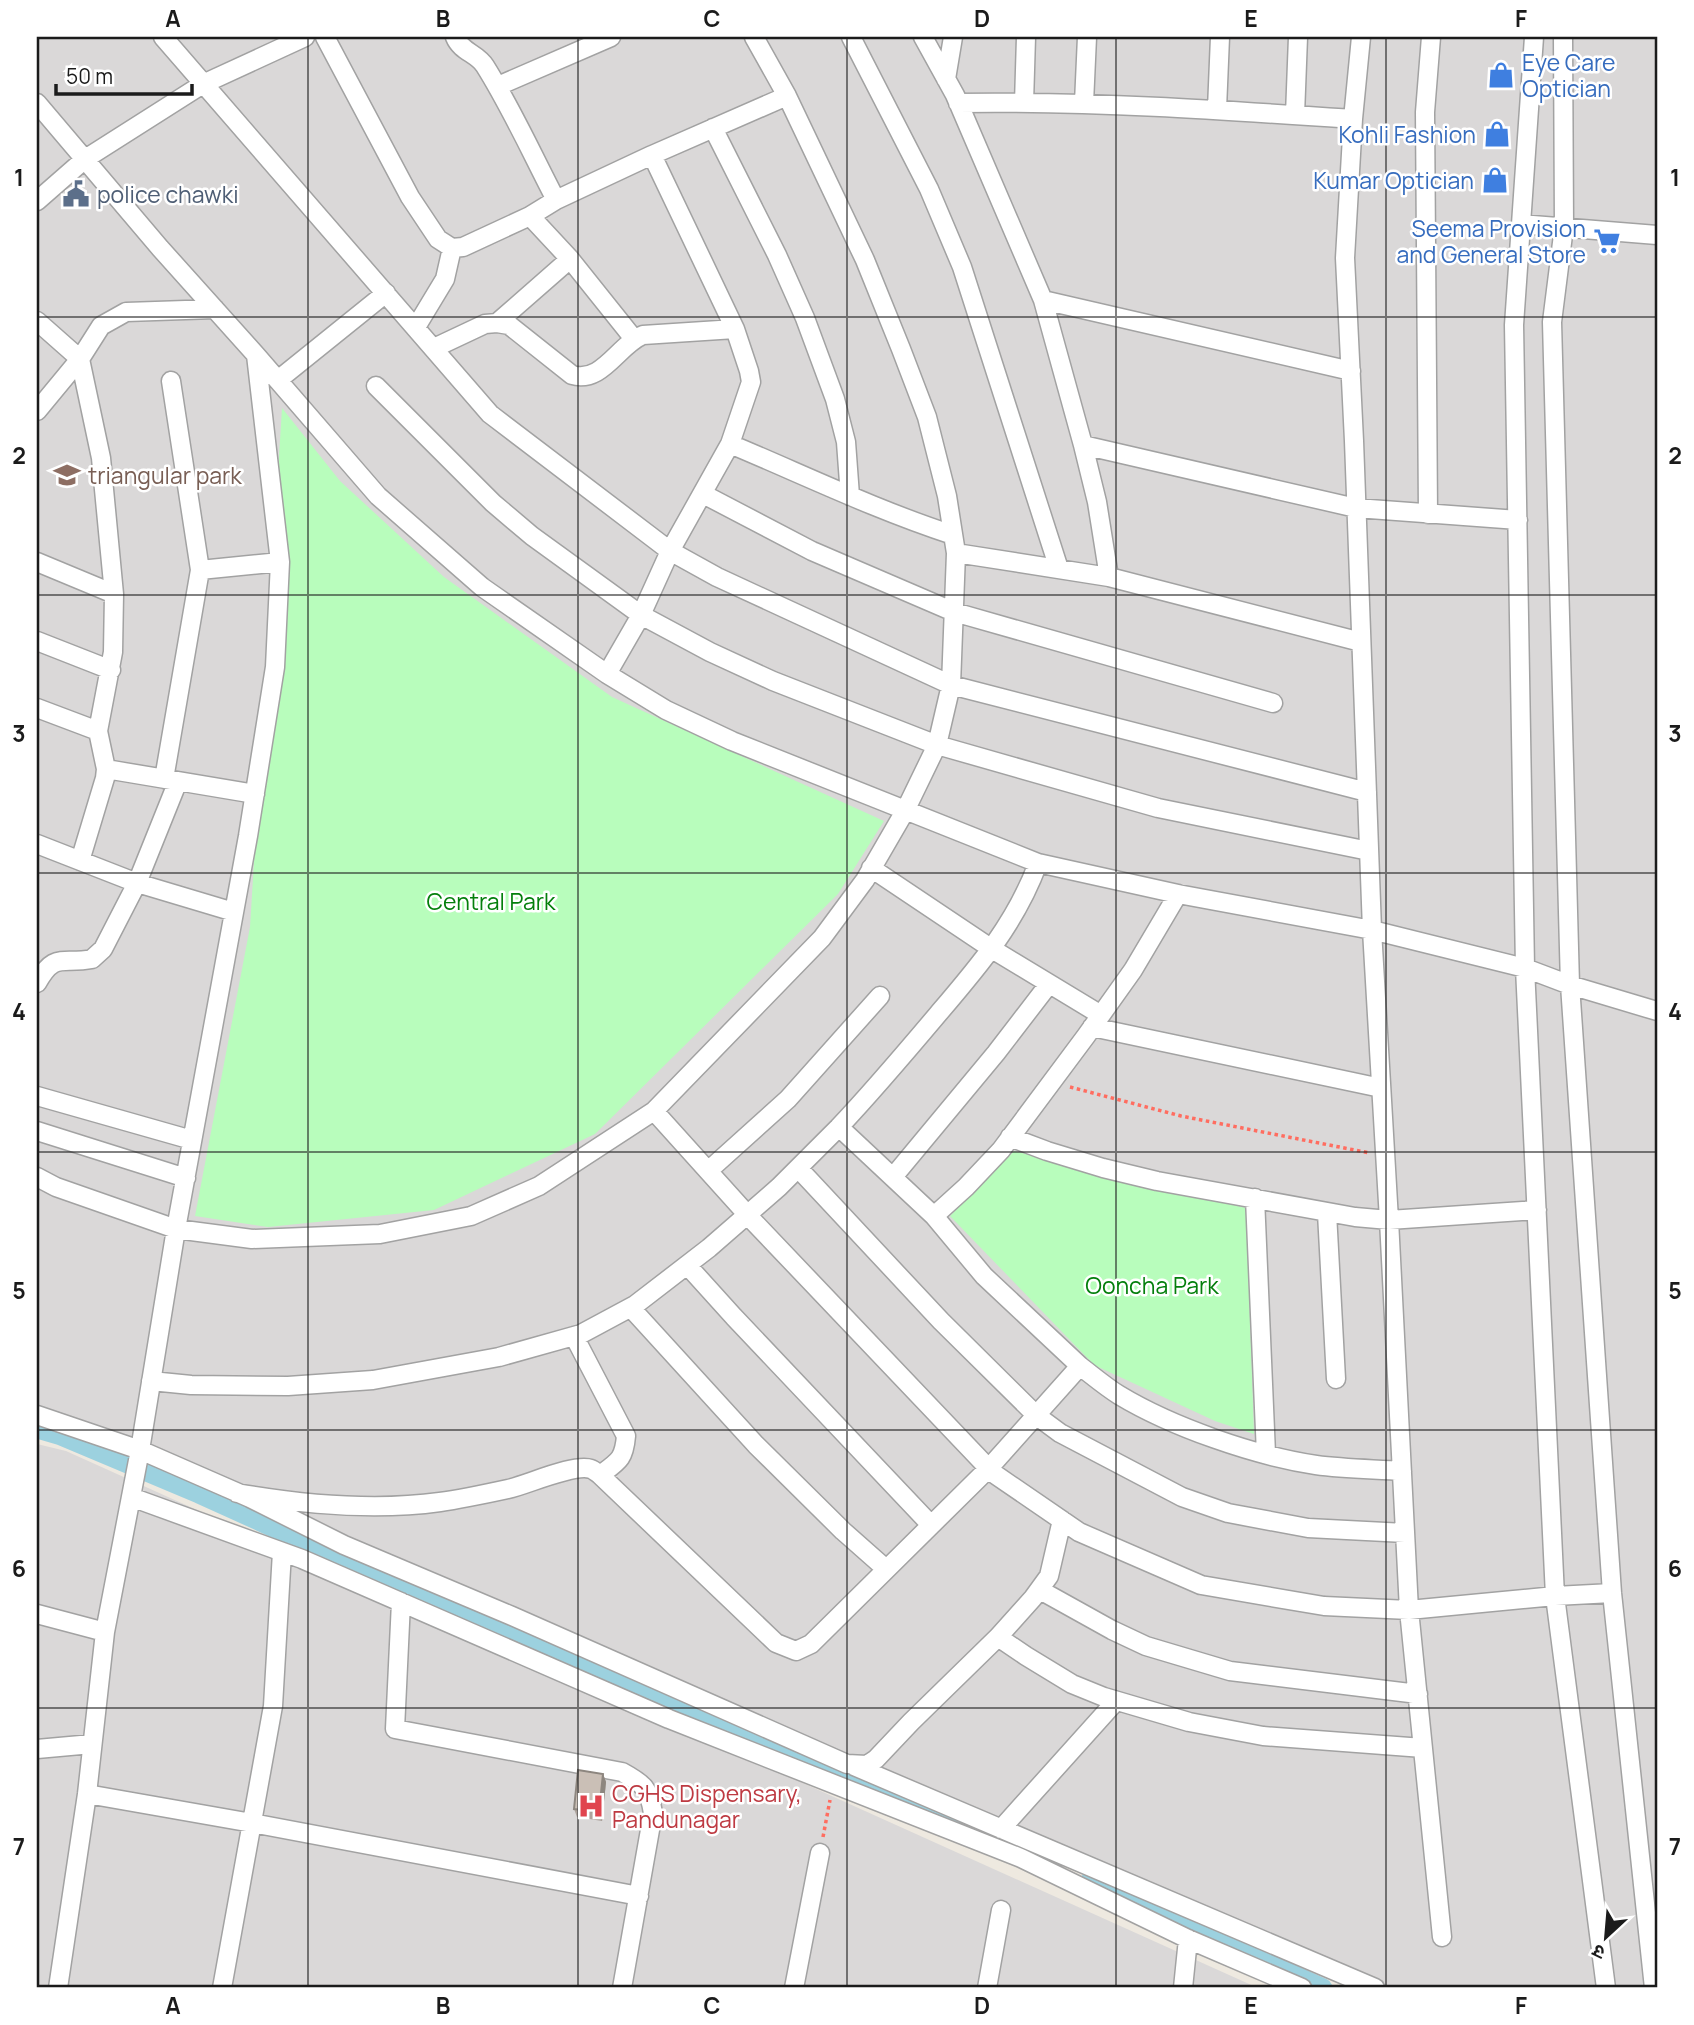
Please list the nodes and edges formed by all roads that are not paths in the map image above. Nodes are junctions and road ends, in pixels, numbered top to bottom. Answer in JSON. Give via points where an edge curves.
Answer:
{"nodes":[{"id":1,"x":163,"y":37,"type":"edge"},
{"id":2,"x":305,"y":37,"type":"edge"},
{"id":3,"x":325,"y":37,"type":"edge"},
{"id":4,"x":456,"y":37,"type":"edge"},
{"id":5,"x":611,"y":37,"type":"edge"},
{"id":6,"x":754,"y":37,"type":"edge"},
{"id":7,"x":851,"y":37,"type":"edge"},
{"id":8,"x":923,"y":37,"type":"edge"},
{"id":9,"x":953,"y":37,"type":"edge"},
{"id":10,"x":1026,"y":37,"type":"edge"},
{"id":11,"x":1087,"y":37,"type":"edge"},
{"id":12,"x":1220,"y":37,"type":"edge"},
{"id":13,"x":1297,"y":37,"type":"edge"},
{"id":14,"x":1361,"y":37,"type":"edge"},
{"id":15,"x":1431,"y":37,"type":"edge"},
{"id":16,"x":1534,"y":37,"type":"edge"},
{"id":17,"x":1563,"y":37,"type":"edge"},
{"id":18,"x":946,"y":79,"type":"junction"},
{"id":19,"x":203,"y":84,"type":"junction"},
{"id":20,"x":498,"y":86,"type":"junction"},
{"id":21,"x":787,"y":96,"type":"junction"},
{"id":22,"x":37,"y":103,"type":"edge"},
{"id":23,"x":958,"y":103,"type":"junction"},
{"id":24,"x":1024,"y":103,"type":"junction"},
{"id":25,"x":1084,"y":103,"type":"junction"},
{"id":26,"x":1217,"y":109,"type":"junction"},
{"id":27,"x":1295,"y":115,"type":"junction"},
{"id":28,"x":1353,"y":118,"type":"junction"},
{"id":29,"x":713,"y":128,"type":"junction"},
{"id":30,"x":652,"y":155,"type":"junction"},
{"id":31,"x":85,"y":159,"type":"junction"},
{"id":32,"x":556,"y":200,"type":"junction"},
{"id":33,"x":37,"y":201,"type":"edge"},
{"id":34,"x":530,"y":216,"type":"junction"},
{"id":35,"x":1521,"y":224,"type":"junction"},
{"id":36,"x":1564,"y":227,"type":"junction"},
{"id":37,"x":1657,"y":235,"type":"edge"},
{"id":38,"x":452,"y":248,"type":"junction"},
{"id":39,"x":570,"y":259,"type":"junction"},
{"id":40,"x":386,"y":293,"type":"junction"},
{"id":41,"x":1043,"y":300,"type":"junction"},
{"id":42,"x":215,"y":309,"type":"junction"},
{"id":43,"x":37,"y":321,"type":"edge"},
{"id":44,"x":497,"y":323,"type":"junction"},
{"id":45,"x":416,"y":327,"type":"junction"},
{"id":46,"x":735,"y":329,"type":"junction"},
{"id":47,"x":634,"y":339,"type":"junction"},
{"id":48,"x":434,"y":348,"type":"junction"},
{"id":49,"x":256,"y":355,"type":"junction"},
{"id":50,"x":80,"y":359,"type":"junction"},
{"id":51,"x":1351,"y":371,"type":"junction"},
{"id":52,"x":278,"y":380,"type":"junction"},
{"id":53,"x":172,"y":382,"type":"dead end"},
{"id":54,"x":376,"y":387,"type":"dead end"},
{"id":55,"x":37,"y":411,"type":"edge"},
{"id":56,"x":730,"y":444,"type":"junction"},
{"id":57,"x":1083,"y":445,"type":"junction"},
{"id":58,"x":703,"y":495,"type":"junction"},
{"id":59,"x":850,"y":496,"type":"junction"},
{"id":60,"x":1356,"y":508,"type":"junction"},
{"id":61,"x":1428,"y":514,"type":"junction"},
{"id":62,"x":1517,"y":520,"type":"junction"},
{"id":63,"x":953,"y":535,"type":"junction"},
{"id":64,"x":670,"y":551,"type":"junction"},
{"id":65,"x":956,"y":553,"type":"junction"},
{"id":66,"x":37,"y":562,"type":"edge"},
{"id":67,"x":280,"y":562,"type":"junction"},
{"id":68,"x":1059,"y":569,"type":"junction"},
{"id":69,"x":200,"y":570,"type":"junction"},
{"id":70,"x":1109,"y":577,"type":"junction"},
{"id":71,"x":114,"y":594,"type":"junction"},
{"id":72,"x":954,"y":612,"type":"junction"},
{"id":73,"x":641,"y":615,"type":"junction"},
{"id":74,"x":37,"y":640,"type":"edge"},
{"id":75,"x":1361,"y":642,"type":"junction"},
{"id":76,"x":111,"y":670,"type":"junction"},
{"id":77,"x":607,"y":674,"type":"junction"},
{"id":78,"x":951,"y":685,"type":"junction"},
{"id":79,"x":1273,"y":703,"type":"dead end"},
{"id":80,"x":37,"y":708,"type":"edge"},
{"id":81,"x":98,"y":731,"type":"junction"},
{"id":82,"x":937,"y":746,"type":"junction"},
{"id":83,"x":106,"y":769,"type":"junction"},
{"id":84,"x":171,"y":780,"type":"junction"},
{"id":85,"x":1367,"y":792,"type":"junction"},
{"id":86,"x":255,"y":794,"type":"junction"},
{"id":87,"x":905,"y":811,"type":"junction"},
{"id":88,"x":37,"y":845,"type":"edge"},
{"id":89,"x":1369,"y":851,"type":"junction"},
{"id":90,"x":80,"y":861,"type":"junction"},
{"id":91,"x":1038,"y":863,"type":"junction"},
{"id":92,"x":871,"y":868,"type":"junction"},
{"id":93,"x":137,"y":883,"type":"junction"},
{"id":94,"x":1178,"y":894,"type":"junction"},
{"id":95,"x":234,"y":912,"type":"junction"},
{"id":96,"x":1372,"y":930,"type":"junction"},
{"id":97,"x":992,"y":949,"type":"junction"},
{"id":98,"x":1525,"y":968,"type":"junction"},
{"id":99,"x":37,"y":983,"type":"edge"},
{"id":100,"x":1049,"y":984,"type":"junction"},
{"id":101,"x":1570,"y":985,"type":"junction"},
{"id":102,"x":880,"y":996,"type":"dead end"},
{"id":103,"x":1657,"y":1011,"type":"edge"},
{"id":104,"x":1097,"y":1021,"type":"junction"},
{"id":105,"x":1381,"y":1088,"type":"junction"},
{"id":106,"x":37,"y":1097,"type":"edge"},
{"id":107,"x":654,"y":1111,"type":"junction"},
{"id":108,"x":839,"y":1127,"type":"junction"},
{"id":109,"x":37,"y":1131,"type":"edge"},
{"id":110,"x":1010,"y":1137,"type":"junction"},
{"id":111,"x":192,"y":1140,"type":"junction"},
{"id":112,"x":798,"y":1168,"type":"junction"},
{"id":113,"x":709,"y":1171,"type":"junction"},
{"id":114,"x":37,"y":1177,"type":"edge"},
{"id":115,"x":893,"y":1177,"type":"junction"},
{"id":116,"x":186,"y":1178,"type":"junction"},
{"id":117,"x":1255,"y":1198,"type":"junction"},
{"id":118,"x":1537,"y":1210,"type":"junction"},
{"id":119,"x":1327,"y":1213,"type":"junction"},
{"id":120,"x":748,"y":1215,"type":"junction"},
{"id":121,"x":934,"y":1216,"type":"junction"},
{"id":122,"x":1389,"y":1220,"type":"junction"},
{"id":123,"x":176,"y":1229,"type":"junction"},
{"id":124,"x":687,"y":1265,"type":"junction"},
{"id":125,"x":631,"y":1308,"type":"junction"},
{"id":126,"x":574,"y":1336,"type":"junction"},
{"id":127,"x":1080,"y":1366,"type":"junction"},
{"id":128,"x":1336,"y":1379,"type":"dead end"},
{"id":129,"x":151,"y":1381,"type":"junction"},
{"id":130,"x":37,"y":1415,"type":"edge"},
{"id":131,"x":1037,"y":1416,"type":"junction"},
{"id":132,"x":139,"y":1453,"type":"junction"},
{"id":133,"x":1266,"y":1454,"type":"junction"},
{"id":134,"x":989,"y":1468,"type":"junction"},
{"id":135,"x":1402,"y":1471,"type":"junction"},
{"id":136,"x":600,"y":1475,"type":"junction"},
{"id":137,"x":237,"y":1493,"type":"junction"},
{"id":138,"x":131,"y":1497,"type":"junction"},
{"id":139,"x":1062,"y":1520,"type":"junction"},
{"id":140,"x":931,"y":1525,"type":"junction"},
{"id":141,"x":1405,"y":1533,"type":"junction"},
{"id":142,"x":282,"y":1552,"type":"junction"},
{"id":143,"x":886,"y":1570,"type":"junction"},
{"id":144,"x":1040,"y":1590,"type":"junction"},
{"id":145,"x":1612,"y":1594,"type":"junction"},
{"id":146,"x":1555,"y":1596,"type":"junction"},
{"id":147,"x":401,"y":1602,"type":"junction"},
{"id":148,"x":1409,"y":1610,"type":"junction"},
{"id":149,"x":37,"y":1614,"type":"edge"},
{"id":150,"x":105,"y":1632,"type":"junction"},
{"id":151,"x":998,"y":1637,"type":"junction"},
{"id":152,"x":1418,"y":1694,"type":"junction"},
{"id":153,"x":1116,"y":1700,"type":"junction"},
{"id":154,"x":93,"y":1744,"type":"junction"},
{"id":155,"x":1423,"y":1748,"type":"junction"},
{"id":156,"x":37,"y":1749,"type":"edge"},
{"id":157,"x":847,"y":1764,"type":"junction"},
{"id":158,"x":87,"y":1794,"type":"junction"},
{"id":159,"x":252,"y":1823,"type":"junction"},
{"id":160,"x":1001,"y":1829,"type":"junction"},
{"id":161,"x":820,"y":1853,"type":"road end"},
{"id":162,"x":639,"y":1896,"type":"junction"},
{"id":163,"x":1001,"y":1910,"type":"dead end"},
{"id":164,"x":1442,"y":1937,"type":"dead end"},
{"id":165,"x":1188,"y":1939,"type":"junction"},
{"id":166,"x":58,"y":1988,"type":"edge"},
{"id":167,"x":222,"y":1988,"type":"edge"},
{"id":168,"x":622,"y":1988,"type":"edge"},
{"id":169,"x":794,"y":1988,"type":"edge"},
{"id":170,"x":987,"y":1988,"type":"edge"},
{"id":171,"x":1183,"y":1988,"type":"edge"},
{"id":172,"x":1301,"y":1988,"type":"edge"},
{"id":173,"x":1375,"y":1988,"type":"edge"},
{"id":174,"x":1606,"y":1988,"type":"edge"},
{"id":175,"x":1654,"y":1988,"type":"edge"}],
"edges":[{"from":1,"to":19,"type":"street"},
{"from":2,"to":19,"type":"street"},
{"from":3,"to":38,"type":"street","via":[[410,197],[438,239]]},
{"from":4,"to":20,"type":"street","via":[[483,62]]},
{"from":5,"to":20,"type":"street"},
{"from":6,"to":21,"type":"street"},
{"from":7,"to":68,"type":"street","via":[[929,189],[962,267]]},
{"from":8,"to":18,"type":"street"},
{"from":9,"to":18,"type":"street"},
{"from":10,"to":24,"type":"street"},
{"from":11,"to":25,"type":"street"},
{"from":12,"to":26,"type":"street"},
{"from":13,"to":27,"type":"street"},
{"from":14,"to":28,"type":"street"},
{"from":15,"to":61,"type":"street","via":[[1425,112]]},
{"from":16,"to":35,"type":"street"},
{"from":17,"to":36,"type":"street"},
{"from":18,"to":23,"type":"street"},
{"from":19,"to":31,"type":"street"},
{"from":19,"to":40,"type":"street"},
{"from":20,"to":32,"type":"street"},
{"from":21,"to":29,"type":"street"},
{"from":21,"to":63,"type":"street","via":[[864,260],[927,417]]},
{"from":22,"to":31,"type":"street"},
{"from":23,"to":24,"type":"street"},
{"from":23,"to":41,"type":"street"},
{"from":24,"to":25,"type":"street"},
{"from":25,"to":26,"type":"street"},
{"from":26,"to":27,"type":"street"},
{"from":27,"to":28,"type":"street"},
{"from":28,"to":51,"type":"street","via":[[1345,258]]},
{"from":29,"to":30,"type":"street"},
{"from":29,"to":59,"type":"street","via":[[778,254],[805,318],[846,442]]},
{"from":30,"to":32,"type":"street"},
{"from":30,"to":46,"type":"street"},
{"from":31,"to":33,"type":"street"},
{"from":31,"to":42,"type":"street"},
{"from":32,"to":34,"type":"street"},
{"from":34,"to":38,"type":"street"},
{"from":34,"to":39,"type":"street"},
{"from":35,"to":36,"type":"street"},
{"from":35,"to":62,"type":"street","via":[[1514,326]]},
{"from":36,"to":37,"type":"street"},
{"from":36,"to":101,"type":"street","via":[[1552,322]]},
{"from":38,"to":45,"type":"street","via":[[445,279]]},
{"from":39,"to":44,"type":"street"},
{"from":39,"to":47,"type":"street"},
{"from":40,"to":45,"type":"street"},
{"from":40,"to":52,"type":"street"},
{"from":41,"to":51,"type":"street"},
{"from":41,"to":57,"type":"street"},
{"from":42,"to":49,"type":"street"},
{"from":42,"to":50,"type":"street","via":[[126,312],[101,326]]},
{"from":43,"to":50,"type":"street"},
{"from":44,"to":47,"type":"street","via":[[509,325],[579,377],[594,375]]},
{"from":44,"to":48,"type":"street"},
{"from":45,"to":48,"type":"street"},
{"from":46,"to":47,"type":"street"},
{"from":46,"to":56,"type":"street","via":[[751,382]]},
{"from":48,"to":64,"type":"street","via":[[490,414]]},
{"from":49,"to":52,"type":"street"},
{"from":49,"to":67,"type":"street"},
{"from":50,"to":55,"type":"street"},
{"from":50,"to":71,"type":"street","via":[[101,458]]},
{"from":51,"to":60,"type":"street"},
{"from":52,"to":77,"type":"street","via":[[378,496],[482,587]]},
{"from":53,"to":69,"type":"street"},
{"from":54,"to":73,"type":"street","via":[[493,503]]},
{"from":56,"to":58,"type":"street"},
{"from":56,"to":59,"type":"street"},
{"from":57,"to":60,"type":"street"},
{"from":57,"to":70,"type":"street"},
{"from":58,"to":64,"type":"street"},
{"from":58,"to":72,"type":"street","via":[[812,551]]},
{"from":59,"to":63,"type":"street"},
{"from":60,"to":61,"type":"street"},
{"from":60,"to":75,"type":"street"},
{"from":61,"to":62,"type":"street"},
{"from":62,"to":98,"type":"street"},
{"from":63,"to":65,"type":"street"},
{"from":64,"to":73,"type":"street"},
{"from":64,"to":78,"type":"street"},
{"from":65,"to":68,"type":"street"},
{"from":65,"to":72,"type":"street"},
{"from":66,"to":71,"type":"street"},
{"from":67,"to":69,"type":"street"},
{"from":67,"to":86,"type":"street","via":[[275,667]]},
{"from":68,"to":70,"type":"street"},
{"from":69,"to":84,"type":"street"},
{"from":70,"to":75,"type":"street"},
{"from":71,"to":76,"type":"street"},
{"from":72,"to":78,"type":"street"},
{"from":72,"to":79,"type":"street"},
{"from":73,"to":77,"type":"street"},
{"from":73,"to":82,"type":"street","via":[[773,681]]},
{"from":74,"to":76,"type":"street"},
{"from":75,"to":85,"type":"street"},
{"from":76,"to":81,"type":"street"},
{"from":77,"to":87,"type":"street","via":[[666,710],[732,741]]},
{"from":78,"to":82,"type":"street"},
{"from":78,"to":85,"type":"street"},
{"from":80,"to":81,"type":"street"},
{"from":81,"to":83,"type":"street"},
{"from":82,"to":87,"type":"street"},
{"from":82,"to":89,"type":"street","via":[[1158,808]]},
{"from":83,"to":84,"type":"street"},
{"from":83,"to":90,"type":"street"},
{"from":84,"to":86,"type":"street"},
{"from":84,"to":93,"type":"street"},
{"from":85,"to":89,"type":"street"},
{"from":86,"to":95,"type":"street"},
{"from":87,"to":91,"type":"street"},
{"from":87,"to":92,"type":"street"},
{"from":88,"to":90,"type":"street"},
{"from":89,"to":96,"type":"street"},
{"from":90,"to":93,"type":"street"},
{"from":91,"to":94,"type":"street"},
{"from":91,"to":97,"type":"street","via":[[1028,890]]},
{"from":92,"to":97,"type":"street"},
{"from":92,"to":107,"type":"street","via":[[822,937]]},
{"from":93,"to":95,"type":"street"},
{"from":93,"to":99,"type":"street","via":[[98,955],[51,963]]},
{"from":94,"to":96,"type":"street"},
{"from":94,"to":104,"type":"street"},
{"from":95,"to":111,"type":"street"},
{"from":96,"to":98,"type":"street"},
{"from":96,"to":105,"type":"street"},
{"from":97,"to":100,"type":"street"},
{"from":97,"to":108,"type":"street"},
{"from":98,"to":101,"type":"street"},
{"from":98,"to":118,"type":"street"},
{"from":100,"to":104,"type":"street"},
{"from":100,"to":115,"type":"street"},
{"from":101,"to":103,"type":"street"},
{"from":101,"to":145,"type":"street"},
{"from":102,"to":113,"type":"street","via":[[788,1099]]},
{"from":104,"to":105,"type":"street"},
{"from":104,"to":110,"type":"street"},
{"from":105,"to":122,"type":"street"},
{"from":106,"to":111,"type":"street"},
{"from":107,"to":113,"type":"street"},
{"from":107,"to":123,"type":"street","via":[[539,1186],[471,1216],[380,1234],[252,1239]]},
{"from":108,"to":112,"type":"street"},
{"from":108,"to":115,"type":"street"},
{"from":109,"to":116,"type":"street"},
{"from":110,"to":117,"type":"street","via":[[1114,1171]]},
{"from":110,"to":121,"type":"street"},
{"from":111,"to":116,"type":"street"},
{"from":112,"to":120,"type":"street"},
{"from":112,"to":131,"type":"street"},
{"from":113,"to":120,"type":"street"},
{"from":114,"to":123,"type":"street"},
{"from":115,"to":121,"type":"street"},
{"from":116,"to":123,"type":"street"},
{"from":117,"to":119,"type":"street"},
{"from":117,"to":133,"type":"street"},
{"from":118,"to":122,"type":"street"},
{"from":118,"to":146,"type":"street"},
{"from":119,"to":122,"type":"street"},
{"from":119,"to":128,"type":"street"},
{"from":120,"to":124,"type":"street"},
{"from":120,"to":134,"type":"street"},
{"from":121,"to":127,"type":"street","via":[[984,1276]]},
{"from":122,"to":135,"type":"street"},
{"from":123,"to":129,"type":"street"},
{"from":124,"to":125,"type":"street"},
{"from":124,"to":140,"type":"street"},
{"from":125,"to":126,"type":"street"},
{"from":125,"to":143,"type":"street","via":[[756,1444]]},
{"from":126,"to":129,"type":"street","via":[[499,1357],[373,1380],[288,1386]]},
{"from":126,"to":136,"type":"street","via":[[626,1436],[619,1461]]},
{"from":127,"to":131,"type":"street"},
{"from":127,"to":133,"type":"street","via":[[1119,1395],[1157,1414]]},
{"from":129,"to":132,"type":"street"},
{"from":130,"to":132,"type":"street"},
{"from":131,"to":134,"type":"street"},
{"from":131,"to":141,"type":"street","via":[[1060,1433],[1182,1497],[1228,1513],[1308,1528]]},
{"from":132,"to":137,"type":"street"},
{"from":132,"to":138,"type":"street"},
{"from":133,"to":135,"type":"street","via":[[1315,1465]]},
{"from":134,"to":139,"type":"street"},
{"from":134,"to":140,"type":"street"},
{"from":135,"to":141,"type":"street"},
{"from":136,"to":137,"type":"street","via":[[583,1468],[439,1502],[372,1506]]},
{"from":136,"to":143,"type":"street","via":[[786,1648],[796,1651],[811,1644]]},
{"from":137,"to":157,"type":"street","via":[[344,1545]]},
{"from":138,"to":142,"type":"street"},
{"from":138,"to":150,"type":"street"},
{"from":139,"to":144,"type":"street","via":[[1049,1576]]},
{"from":139,"to":148,"type":"street","via":[[1079,1532],[1201,1585],[1324,1606]]},
{"from":140,"to":143,"type":"street"},
{"from":141,"to":148,"type":"street"},
{"from":142,"to":147,"type":"street"},
{"from":142,"to":159,"type":"street","via":[[273,1706]]},
{"from":144,"to":151,"type":"street"},
{"from":144,"to":152,"type":"street","via":[[1146,1646],[1230,1671]]},
{"from":145,"to":146,"type":"street"},
{"from":145,"to":175,"type":"street"},
{"from":146,"to":148,"type":"street"},
{"from":146,"to":174,"type":"street"},
{"from":147,"to":162,"type":"street","via":[[395,1729],[622,1772],[638,1781],[650,1795],[653,1813]]},
{"from":147,"to":165,"type":"street","via":[[669,1719],[1021,1858]]},
{"from":148,"to":152,"type":"street"},
{"from":149,"to":150,"type":"street"},
{"from":150,"to":154,"type":"street"},
{"from":151,"to":153,"type":"street","via":[[1072,1684]]},
{"from":151,"to":157,"type":"street","via":[[876,1759],[867,1765]]},
{"from":152,"to":155,"type":"street"},
{"from":153,"to":155,"type":"street","via":[[1263,1736]]},
{"from":153,"to":160,"type":"street"},
{"from":154,"to":156,"type":"street"},
{"from":154,"to":158,"type":"street"},
{"from":155,"to":164,"type":"street"},
{"from":157,"to":160,"type":"street"},
{"from":158,"to":159,"type":"street"},
{"from":158,"to":166,"type":"street"},
{"from":159,"to":162,"type":"street"},
{"from":159,"to":167,"type":"street"},
{"from":160,"to":173,"type":"street"},
{"from":161,"to":169,"type":"street"},
{"from":162,"to":168,"type":"street"},
{"from":163,"to":170,"type":"street"},
{"from":165,"to":171,"type":"street"},
{"from":165,"to":172,"type":"street"}]}
